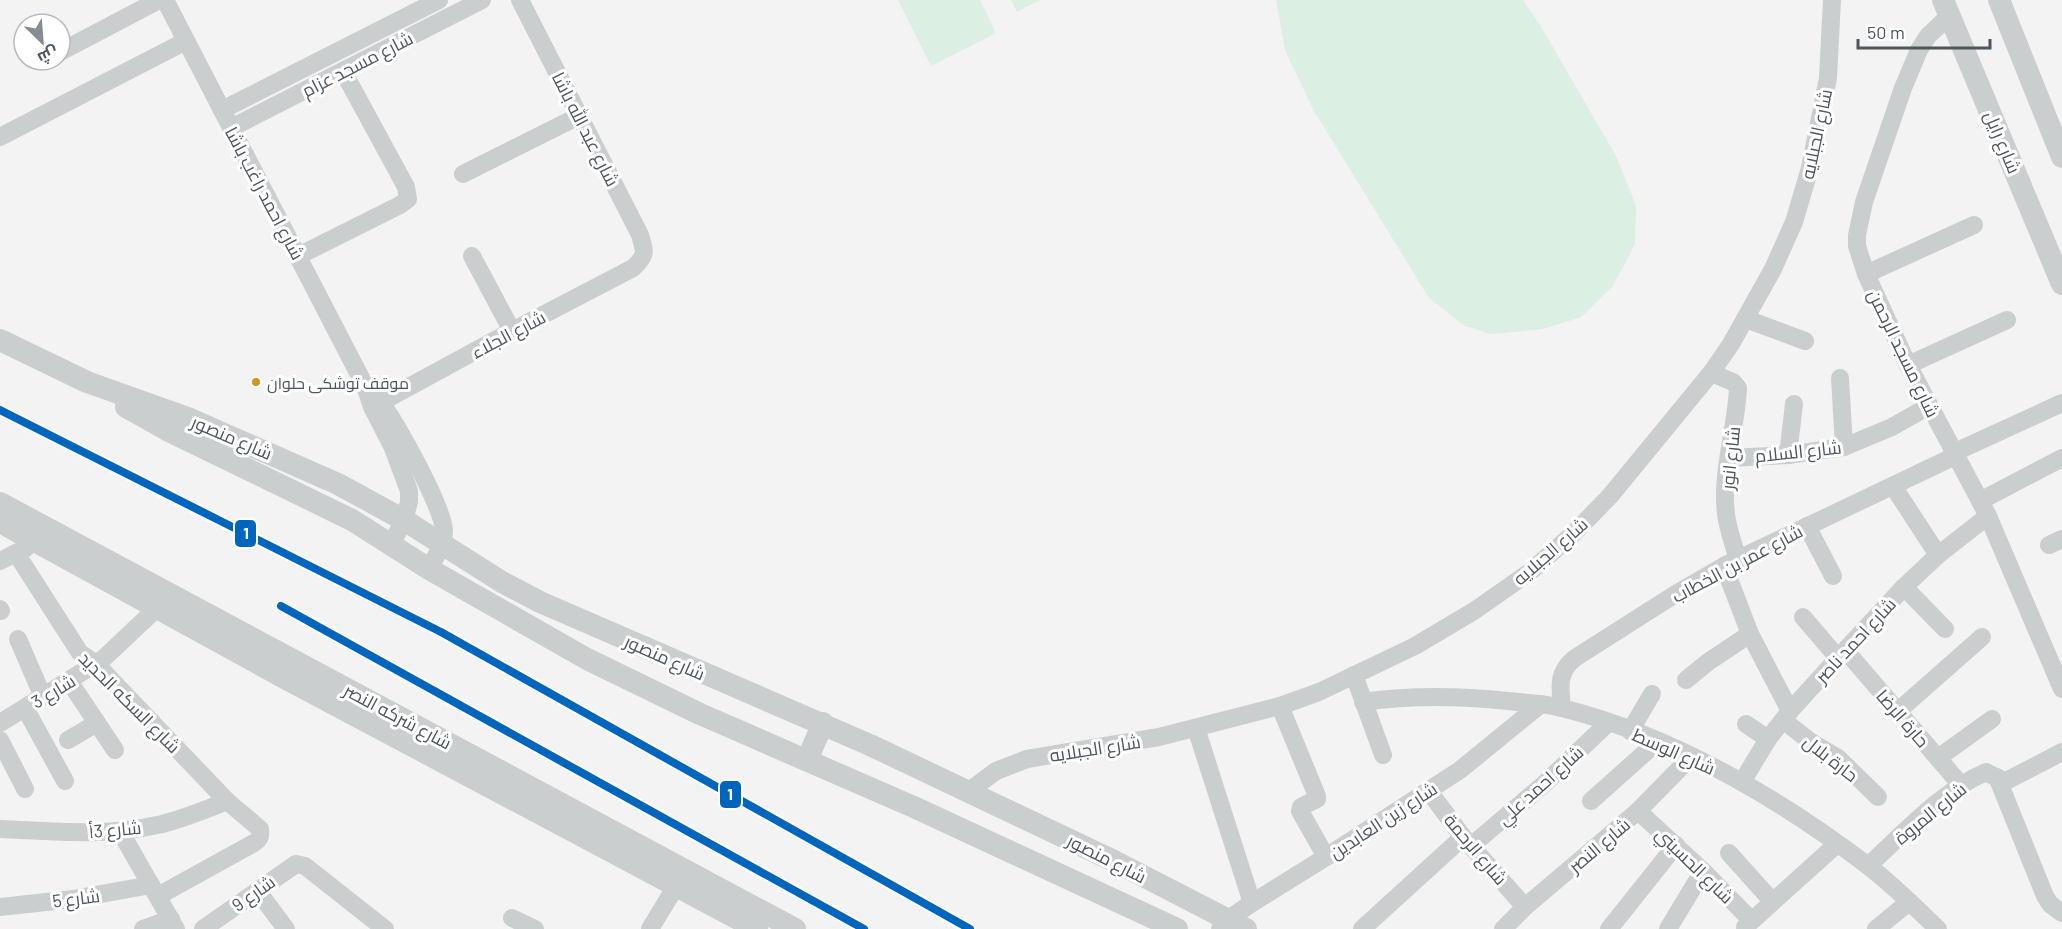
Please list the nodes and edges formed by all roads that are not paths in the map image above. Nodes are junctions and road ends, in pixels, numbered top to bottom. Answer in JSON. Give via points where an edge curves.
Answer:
{"nodes":[{"id":1,"x":159,"y":0,"type":"edge"},
{"id":2,"x":165,"y":0,"type":"edge"},
{"id":3,"x":439,"y":0,"type":"edge"},
{"id":4,"x":482,"y":0,"type":"edge"},
{"id":5,"x":520,"y":0,"type":"edge"},
{"id":6,"x":1832,"y":0,"type":"edge"},
{"id":7,"x":1999,"y":0,"type":"edge"},
{"id":8,"x":1946,"y":7,"type":"edge"},
{"id":9,"x":186,"y":41,"type":"junction"},
{"id":10,"x":72,"y":46,"type":"edge"},
{"id":11,"x":343,"y":71,"type":"junction"},
{"id":12,"x":222,"y":110,"type":"junction"},
{"id":13,"x":579,"y":116,"type":"junction"},
{"id":14,"x":231,"y":128,"type":"junction"},
{"id":15,"x":0,"y":137,"type":"edge"},
{"id":16,"x":2062,"y":157,"type":"edge"},
{"id":17,"x":463,"y":174,"type":"dead end"},
{"id":18,"x":1974,"y":225,"type":"dead end"},
{"id":19,"x":298,"y":256,"type":"junction"},
{"id":20,"x":472,"y":256,"type":"dead end"},
{"id":21,"x":642,"y":260,"type":"joint"},
{"id":22,"x":1866,"y":274,"type":"junction"},
{"id":23,"x":2062,"y":284,"type":"edge"},
{"id":24,"x":1746,"y":319,"type":"junction"},
{"id":25,"x":2007,"y":320,"type":"dead end"},
{"id":26,"x":512,"y":331,"type":"junction"},
{"id":27,"x":0,"y":340,"type":"edge"},
{"id":28,"x":1805,"y":341,"type":"dead end"},
{"id":29,"x":1908,"y":365,"type":"junction"},
{"id":30,"x":1711,"y":373,"type":"junction"},
{"id":31,"x":1839,"y":378,"type":"dead end"},
{"id":32,"x":87,"y":382,"type":"junction"},
{"id":33,"x":377,"y":404,"type":"junction"},
{"id":34,"x":1794,"y":404,"type":"dead end"},
{"id":35,"x":2062,"y":404,"type":"edge"},
{"id":36,"x":1929,"y":406,"type":"junction"},
{"id":37,"x":1844,"y":447,"type":"junction"},
{"id":38,"x":1954,"y":454,"type":"junction"},
{"id":39,"x":1788,"y":455,"type":"junction"},
{"id":40,"x":1729,"y":458,"type":"junction"},
{"id":41,"x":2062,"y":459,"type":"edge"},
{"id":42,"x":1893,"y":486,"type":"junction"},
{"id":43,"x":0,"y":503,"type":"edge"},
{"id":44,"x":1984,"y":508,"type":"junction"},
{"id":45,"x":404,"y":520,"type":"junction"},
{"id":46,"x":0,"y":522,"type":"edge"},
{"id":47,"x":1807,"y":526,"type":"junction"},
{"id":48,"x":38,"y":542,"type":"junction"},
{"id":49,"x":392,"y":543,"type":"junction"},
{"id":50,"x":442,"y":544,"type":"junction"},
{"id":51,"x":1938,"y":555,"type":"junction"},
{"id":52,"x":8,"y":557,"type":"edge"},
{"id":53,"x":1731,"y":562,"type":"junction"},
{"id":54,"x":429,"y":568,"type":"junction"},
{"id":55,"x":1833,"y":576,"type":"dead end"},
{"id":56,"x":1904,"y":587,"type":"junction"},
{"id":57,"x":157,"y":608,"type":"junction"},
{"id":58,"x":1803,"y":617,"type":"dead end"},
{"id":59,"x":1945,"y":629,"type":"dead end"},
{"id":60,"x":1750,"y":634,"type":"junction"},
{"id":61,"x":1982,"y":637,"type":"dead end"},
{"id":62,"x":18,"y":639,"type":"dead end"},
{"id":63,"x":1842,"y":654,"type":"junction"},
{"id":64,"x":96,"y":664,"type":"junction"},
{"id":65,"x":1354,"y":675,"type":"junction"},
{"id":66,"x":1686,"y":680,"type":"dead end"},
{"id":67,"x":69,"y":681,"type":"junction"},
{"id":68,"x":2062,"y":688,"type":"edge"},
{"id":69,"x":1652,"y":694,"type":"dead end"},
{"id":70,"x":43,"y":697,"type":"junction"},
{"id":71,"x":1364,"y":702,"type":"junction"},
{"id":72,"x":1541,"y":704,"type":"junction"},
{"id":73,"x":1280,"y":706,"type":"junction"},
{"id":74,"x":25,"y":708,"type":"junction"},
{"id":75,"x":1562,"y":708,"type":"junction"},
{"id":76,"x":1896,"y":712,"type":"junction"},
{"id":77,"x":1787,"y":716,"type":"junction"},
{"id":78,"x":1992,"y":719,"type":"dead end"},
{"id":79,"x":0,"y":723,"type":"edge"},
{"id":80,"x":97,"y":723,"type":"junction"},
{"id":81,"x":824,"y":723,"type":"junction"},
{"id":82,"x":1608,"y":723,"type":"junction"},
{"id":83,"x":1746,"y":724,"type":"dead end"},
{"id":84,"x":1196,"y":728,"type":"junction"},
{"id":85,"x":1630,"y":731,"type":"junction"},
{"id":86,"x":0,"y":740,"type":"edge"},
{"id":87,"x":68,"y":740,"type":"dead end"},
{"id":88,"x":1768,"y":740,"type":"junction"},
{"id":89,"x":1658,"y":741,"type":"junction"},
{"id":90,"x":115,"y":750,"type":"dead end"},
{"id":91,"x":2062,"y":752,"type":"edge"},
{"id":92,"x":1383,"y":755,"type":"dead end"},
{"id":93,"x":1691,"y":757,"type":"junction"},
{"id":94,"x":1938,"y":758,"type":"junction"},
{"id":95,"x":807,"y":760,"type":"junction"},
{"id":96,"x":1997,"y":777,"type":"junction"},
{"id":97,"x":65,"y":781,"type":"dead end"},
{"id":98,"x":1742,"y":782,"type":"junction"},
{"id":99,"x":1961,"y":785,"type":"junction"},
{"id":100,"x":25,"y":789,"type":"dead end"},
{"id":101,"x":1428,"y":790,"type":"junction"},
{"id":102,"x":969,"y":791,"type":"junction"},
{"id":103,"x":1878,"y":797,"type":"dead end"},
{"id":104,"x":227,"y":801,"type":"junction"},
{"id":105,"x":1591,"y":801,"type":"dead end"},
{"id":106,"x":1638,"y":811,"type":"junction"},
{"id":107,"x":0,"y":829,"type":"edge"},
{"id":108,"x":120,"y":831,"type":"junction"},
{"id":109,"x":261,"y":835,"type":"joint"},
{"id":110,"x":1467,"y":842,"type":"junction"},
{"id":111,"x":1837,"y":844,"type":"junction"},
{"id":112,"x":1676,"y":845,"type":"junction"},
{"id":113,"x":1730,"y":853,"type":"dead end"},
{"id":114,"x":1326,"y":857,"type":"junction"},
{"id":115,"x":1868,"y":866,"type":"junction"},
{"id":116,"x":1703,"y":871,"type":"junction"},
{"id":117,"x":676,"y":886,"type":"junction"},
{"id":118,"x":155,"y":890,"type":"junction"},
{"id":119,"x":257,"y":890,"type":"junction"},
{"id":120,"x":1772,"y":901,"type":"junction"},
{"id":121,"x":1909,"y":902,"type":"junction"},
{"id":122,"x":1252,"y":903,"type":"junction"},
{"id":123,"x":0,"y":907,"type":"edge"},
{"id":124,"x":1525,"y":907,"type":"junction"},
{"id":125,"x":2062,"y":912,"type":"edge"},
{"id":126,"x":512,"y":918,"type":"dead end"},
{"id":127,"x":225,"y":922,"type":"edge"},
{"id":128,"x":173,"y":924,"type":"edge"},
{"id":129,"x":1747,"y":924,"type":"edge"},
{"id":130,"x":1231,"y":926,"type":"edge"},
{"id":131,"x":143,"y":929,"type":"edge"},
{"id":132,"x":203,"y":929,"type":"edge"},
{"id":133,"x":286,"y":929,"type":"edge"},
{"id":134,"x":385,"y":929,"type":"edge"},
{"id":135,"x":535,"y":929,"type":"edge"},
{"id":136,"x":650,"y":929,"type":"edge"},
{"id":137,"x":757,"y":929,"type":"edge"},
{"id":138,"x":795,"y":929,"type":"edge"},
{"id":139,"x":1177,"y":929,"type":"edge"},
{"id":140,"x":1362,"y":929,"type":"edge"},
{"id":141,"x":1503,"y":929,"type":"edge"},
{"id":142,"x":1609,"y":929,"type":"edge"},
{"id":143,"x":1668,"y":929,"type":"edge"},
{"id":144,"x":1876,"y":929,"type":"edge"},
{"id":145,"x":1938,"y":929,"type":"edge"}],
"edges":[{"from":1,"to":10,"type":"street"},
{"from":2,"to":9,"type":"street","name":"شارع احمد راغب باشا"},
{"from":3,"to":12,"type":"street","name":"شارع مسجد عزام"},
{"from":4,"to":11,"type":"street","name":"شارع مسجد عزام"},
{"from":5,"to":13,"type":"street","name":"شارع عبد الله باشا"},
{"from":6,"to":24,"type":"street","name":"شارع الجبلايه","via":[[1828,78],[1810,168],[1794,222]]},
{"from":7,"to":16,"type":"street"},
{"from":8,"to":22,"type":"street","name":"شارع مسجد الرحمن","via":[[1919,50],[1903,88],[1864,202],[1857,246]]},
{"from":8,"to":23,"type":"street","name":"شارع رايل"},
{"from":9,"to":12,"type":"street","name":"شارع احمد راغب باشا"},
{"from":9,"to":15,"type":"street"},
{"from":11,"to":14,"type":"street","name":"شارع مسجد عزام"},
{"from":11,"to":19,"type":"street","via":[[406,187],[408,199]]},
{"from":12,"to":14,"type":"street","name":"شارع احمد راغب باشا"},
{"from":13,"to":17,"type":"street"},
{"from":13,"to":21,"type":"street","name":"شارع عبد الله باشا","via":[[640,235]]},
{"from":14,"to":19,"type":"street","name":"شارع احمد راغب باشا"},
{"from":18,"to":22,"type":"street"},
{"from":19,"to":33,"type":"street","name":"شارع احمد راغب باشا"},
{"from":20,"to":26,"type":"street"},
{"from":21,"to":26,"type":"street","name":"شارع الجلاء"},
{"from":22,"to":29,"type":"street","name":"شارع مسجد الرحمن"},
{"from":24,"to":28,"type":"street"},
{"from":24,"to":30,"type":"street","name":"شارع الجبلايه"},
{"from":25,"to":29,"type":"street"},
{"from":26,"to":33,"type":"street","name":"شارع الجلاء"},
{"from":27,"to":32,"type":"street","name":"شارع منصور"},
{"from":29,"to":36,"type":"street","name":"شارع مسجد الرحمن"},
{"from":30,"to":40,"type":"street","name":"شارع انور","via":[[1738,388]]},
{"from":30,"to":65,"type":"street","name":"شارع الجبلايه","via":[[1610,496],[1531,571],[1415,646]]},
{"from":31,"to":37,"type":"street"},
{"from":32,"to":45,"type":"street","name":"شارع منصور","via":[[188,418],[271,454]]},
{"from":32,"to":49,"type":"street","name":"شارع منصور","via":[[167,430]]},
{"from":33,"to":45,"type":"street","name":"شارع احمد راغب باشا","via":[[409,491]]},
{"from":33,"to":50,"type":"street","name":"شارع احمد راغب باشا","via":[[400,431],[439,511],[444,530]]},
{"from":34,"to":39,"type":"street"},
{"from":35,"to":38,"type":"street","name":"شارع عمر بن الخطاب"},
{"from":36,"to":37,"type":"street","name":"شارع السلام"},
{"from":36,"to":38,"type":"street","name":"شارع مسجد الرحمن"},
{"from":37,"to":39,"type":"street","name":"شارع السلام"},
{"from":38,"to":42,"type":"street","name":"شارع عمر بن الخطاب"},
{"from":38,"to":44,"type":"street","name":"شارع مسجد الرحمن"},
{"from":39,"to":40,"type":"street","name":"شارع السلام"},
{"from":40,"to":53,"type":"street","name":"شارع انور","via":[[1725,511]]},
{"from":41,"to":44,"type":"street","name":"شارع احمد ناصر"},
{"from":42,"to":47,"type":"street","name":"شارع عمر بن الخطاب"},
{"from":42,"to":51,"type":"street"},
{"from":43,"to":138,"type":"street","name":"شارع شركه النصر"},
{"from":44,"to":51,"type":"street","name":"شارع احمد ناصر"},
{"from":44,"to":68,"type":"street","name":"شارع مسجد الرحمن"},
{"from":45,"to":49,"type":"street","name":"شارع احمد راغب باشا"},
{"from":45,"to":50,"type":"street","name":"شارع منصور"},
{"from":46,"to":48,"type":"street","name":"شارع شركه النصر"},
{"from":47,"to":53,"type":"street","name":"شارع عمر بن الخطاب"},
{"from":47,"to":55,"type":"street"},
{"from":48,"to":52,"type":"street"},
{"from":48,"to":57,"type":"street","name":"شارع شركه النصر"},
{"from":49,"to":54,"type":"street","name":"شارع منصور"},
{"from":50,"to":54,"type":"street"},
{"from":50,"to":81,"type":"street","name":"شارع منصور","via":[[540,602]]},
{"from":51,"to":56,"type":"street","name":"شارع احمد ناصر"},
{"from":52,"to":64,"type":"street","name":"شارع السكه الحديد","via":[[80,653]]},
{"from":53,"to":60,"type":"street","name":"شارع انور"},
{"from":53,"to":75,"type":"street","name":"شارع عمر بن الخطاب","via":[[1569,662],[1560,675]]},
{"from":54,"to":95,"type":"street","name":"شارع منصور","via":[[586,658],[700,714]]},
{"from":56,"to":59,"type":"street"},
{"from":56,"to":63,"type":"street","name":"شارع احمد ناصر"},
{"from":57,"to":64,"type":"street","name":"شارع 3"},
{"from":57,"to":117,"type":"street","name":"شارع شركه النصر"},
{"from":58,"to":63,"type":"street","name":"حارة الرضا"},
{"from":60,"to":66,"type":"street"},
{"from":60,"to":77,"type":"street","name":"شارع انور"},
{"from":61,"to":76,"type":"street"},
{"from":62,"to":70,"type":"street"},
{"from":63,"to":76,"type":"street","name":"حارة الرضا"},
{"from":63,"to":77,"type":"street","name":"شارع احمد ناصر"},
{"from":64,"to":67,"type":"street","name":"شارع 3"},
{"from":64,"to":104,"type":"street","name":"شارع السكه الحديد"},
{"from":65,"to":71,"type":"street"},
{"from":65,"to":73,"type":"street","name":"شارع الجبلايه"},
{"from":67,"to":70,"type":"street","name":"شارع 3"},
{"from":67,"to":80,"type":"street"},
{"from":69,"to":85,"type":"street"},
{"from":70,"to":74,"type":"street","name":"شارع 3"},
{"from":71,"to":72,"type":"street","name":"شارع الوسط","via":[[1436,696]]},
{"from":71,"to":92,"type":"street"},
{"from":72,"to":75,"type":"street","name":"شارع الوسط"},
{"from":72,"to":101,"type":"street","name":"شارع زين العابدين","via":[[1488,749]]},
{"from":73,"to":84,"type":"street","name":"شارع الجبلايه"},
{"from":73,"to":114,"type":"street","via":[[1317,796],[1300,811]]},
{"from":74,"to":79,"type":"street","name":"شارع 3"},
{"from":74,"to":97,"type":"street"},
{"from":75,"to":82,"type":"street","name":"شارع الوسط"},
{"from":76,"to":94,"type":"street","name":"حارة الرضا"},
{"from":77,"to":88,"type":"street","name":"شارع احمد ناصر"},
{"from":77,"to":103,"type":"street","name":"حارة بلال","via":[[1811,742],[1838,758]]},
{"from":78,"to":94,"type":"street"},
{"from":80,"to":87,"type":"street"},
{"from":80,"to":90,"type":"street"},
{"from":81,"to":95,"type":"street"},
{"from":81,"to":102,"type":"street","name":"شارع منصور"},
{"from":82,"to":85,"type":"street","name":"شارع الوسط"},
{"from":82,"to":110,"type":"street","name":"شارع احمد علي","via":[[1544,784]]},
{"from":83,"to":88,"type":"street"},
{"from":84,"to":102,"type":"street","name":"شارع الجبلايه","via":[[1027,759],[996,771]]},
{"from":84,"to":122,"type":"street"},
{"from":85,"to":89,"type":"street","name":"شارع الوسط"},
{"from":86,"to":100,"type":"street"},
{"from":88,"to":98,"type":"street","name":"شارع احمد ناصر"},
{"from":89,"to":93,"type":"street","name":"شارع الوسط"},
{"from":89,"to":105,"type":"street"},
{"from":91,"to":96,"type":"street","name":"شارع المروة","via":[[2008,780]]},
{"from":93,"to":98,"type":"street","name":"شارع الوسط"},
{"from":93,"to":106,"type":"street","name":"شارع النصر"},
{"from":94,"to":99,"type":"street","name":"حارة الرضا"},
{"from":95,"to":139,"type":"street","name":"شارع منصور"},
{"from":96,"to":99,"type":"street","name":"شارع المروة","via":[[1986,772]]},
{"from":96,"to":125,"type":"street","via":[[2045,896]]},
{"from":98,"to":111,"type":"street","name":"شارع الوسط"},
{"from":99,"to":115,"type":"street","name":"شارع المروة"},
{"from":101,"to":110,"type":"street","name":"شارع الرحمة"},
{"from":101,"to":114,"type":"street","name":"شارع زين العابدين"},
{"from":102,"to":130,"type":"street","name":"شارع منصور","via":[[1114,861]]},
{"from":104,"to":108,"type":"street","name":"شارع 3أ","via":[[155,826]]},
{"from":104,"to":109,"type":"street","name":"شارع السكه الحديد","via":[[256,824]]},
{"from":106,"to":112,"type":"street","name":"شارع الحسيني"},
{"from":106,"to":124,"type":"street","name":"شارع النصر"},
{"from":107,"to":108,"type":"street","name":"شارع 3أ"},
{"from":108,"to":118,"type":"street"},
{"from":109,"to":118,"type":"street","name":"شارع 5","via":[[254,843]]},
{"from":110,"to":124,"type":"street","name":"شارع الرحمة"},
{"from":110,"to":140,"type":"street","name":"شارع احمد علي"},
{"from":111,"to":115,"type":"street","name":"شارع الوسط"},
{"from":111,"to":120,"type":"street"},
{"from":112,"to":116,"type":"street","name":"شارع الحسيني"},
{"from":112,"to":142,"type":"street"},
{"from":113,"to":120,"type":"street"},
{"from":114,"to":122,"type":"street","name":"شارع زين العابدين"},
{"from":115,"to":121,"type":"street","name":"شارع الوسط"},
{"from":116,"to":129,"type":"street","name":"شارع الحسيني"},
{"from":116,"to":143,"type":"street"},
{"from":117,"to":136,"type":"street"},
{"from":117,"to":137,"type":"street","name":"شارع شركه النصر"},
{"from":118,"to":123,"type":"street","name":"شارع 5"},
{"from":118,"to":128,"type":"street"},
{"from":119,"to":127,"type":"street","name":"شارع 9"},
{"from":119,"to":133,"type":"street"},
{"from":119,"to":134,"type":"street","name":"شارع 9","via":[[291,866],[305,866]]},
{"from":120,"to":129,"type":"street"},
{"from":121,"to":144,"type":"street"},
{"from":121,"to":145,"type":"street","name":"شارع الوسط"},
{"from":122,"to":130,"type":"street","name":"شارع زين العابدين"},
{"from":124,"to":141,"type":"street","name":"شارع النصر"},
{"from":126,"to":135,"type":"street"},
{"from":127,"to":132,"type":"street","name":"شارع 9"},
{"from":128,"to":131,"type":"street"}]}
